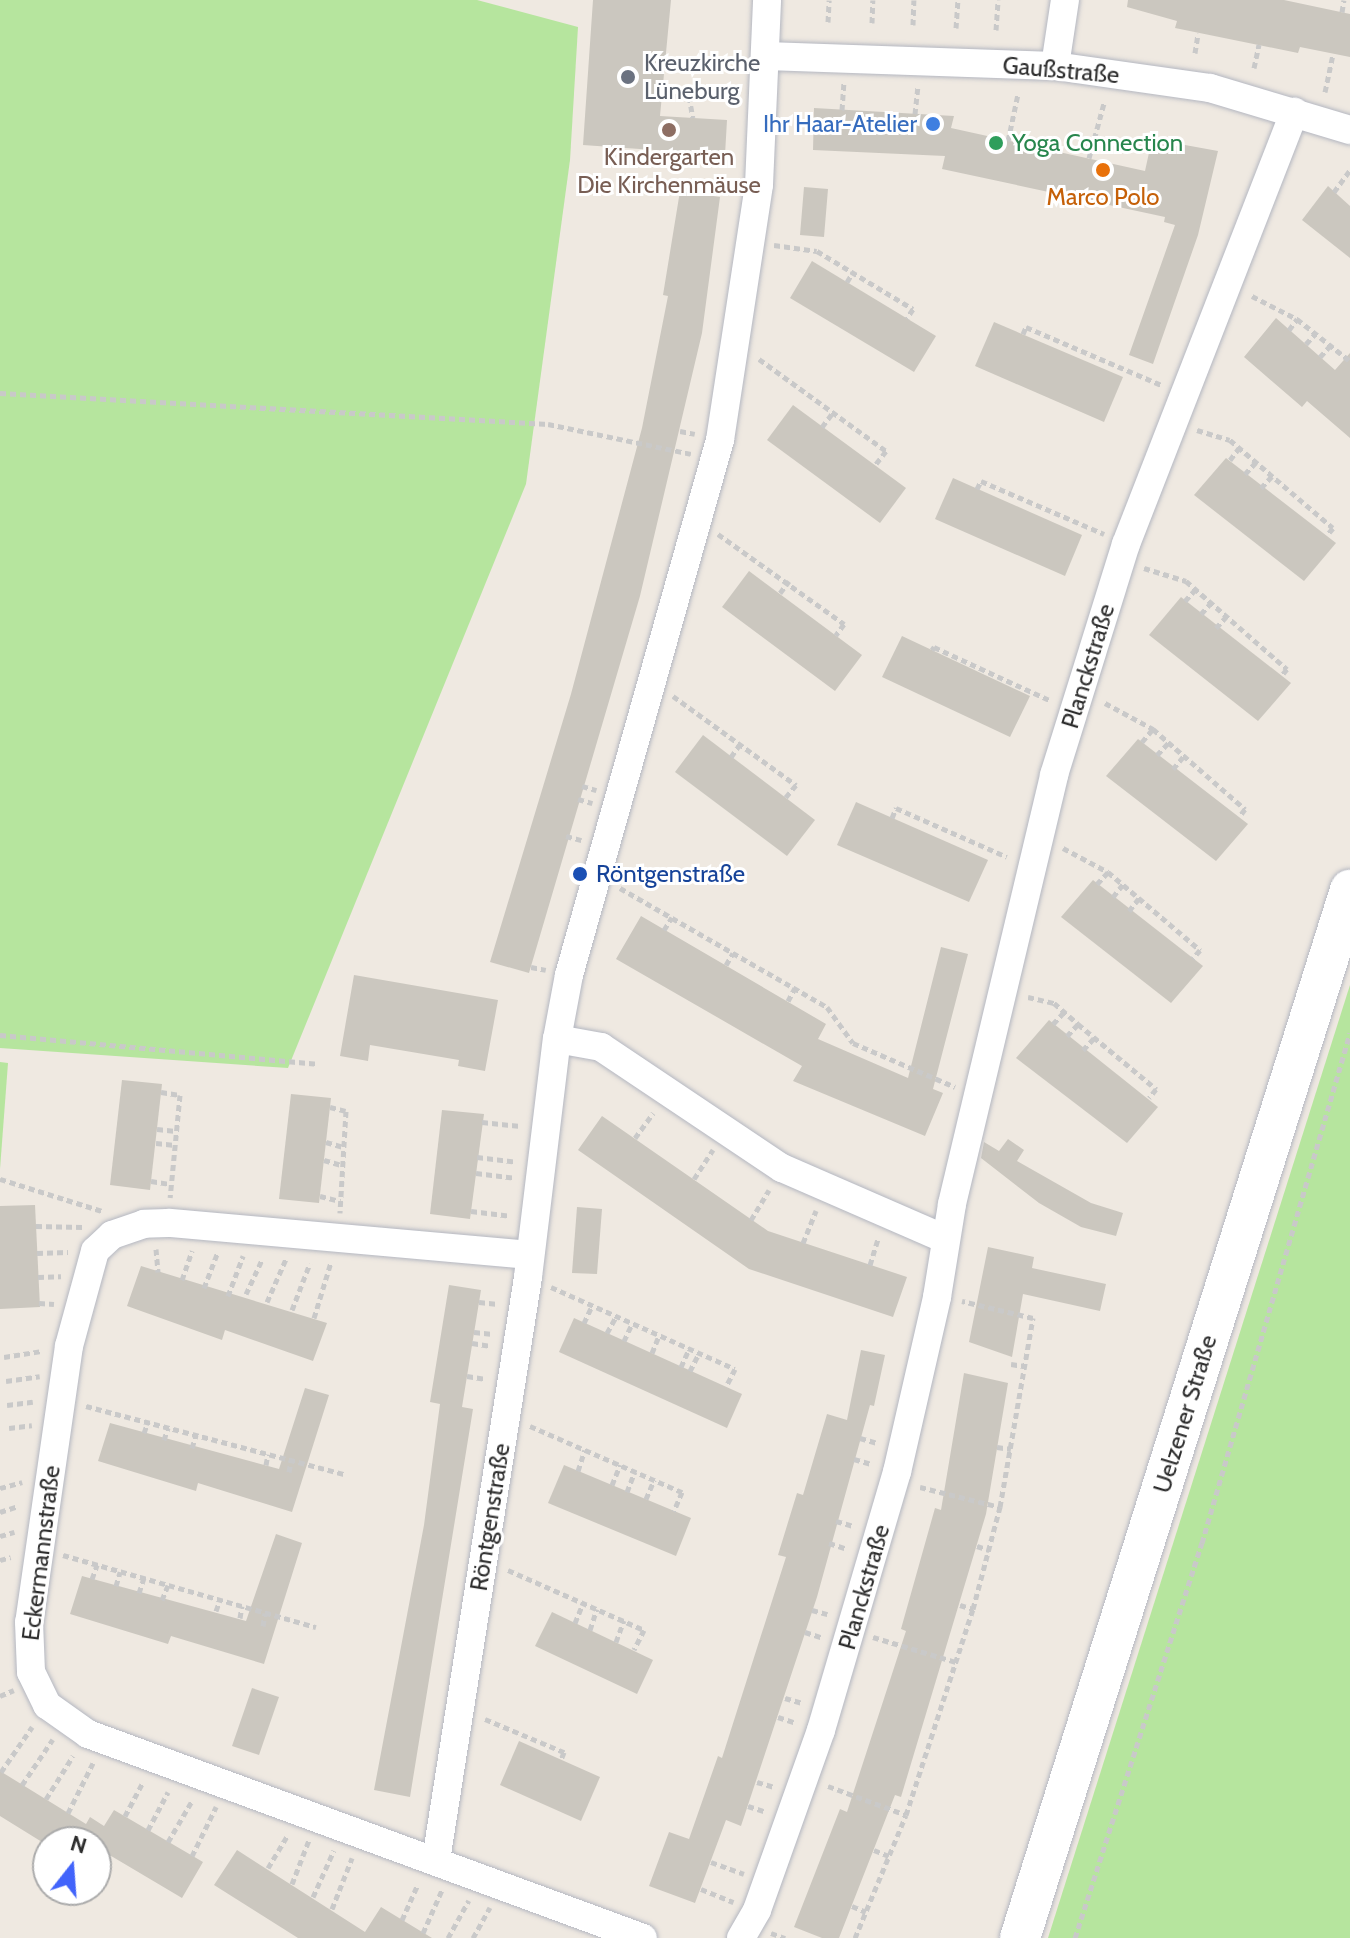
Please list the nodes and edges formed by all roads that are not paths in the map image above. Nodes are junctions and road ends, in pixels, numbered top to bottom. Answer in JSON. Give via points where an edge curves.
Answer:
{"nodes":[{"id":1,"x":767,"y":0,"type":"edge"},
{"id":2,"x":1065,"y":0,"type":"edge"},
{"id":3,"x":766,"y":56,"type":"junction"},
{"id":4,"x":1055,"y":66,"type":"junction"},
{"id":5,"x":1294,"y":112,"type":"junction"},
{"id":6,"x":1350,"y":130,"type":"edge"},
{"id":7,"x":1350,"y":890,"type":"edge"},
{"id":8,"x":557,"y":1039,"type":"junction"},
{"id":9,"x":945,"y":1239,"type":"junction"},
{"id":10,"x":529,"y":1266,"type":"junction"},
{"id":11,"x":440,"y":1861,"type":"junction"},
{"id":12,"x":746,"y":1932,"type":"edge"},
{"id":13,"x":643,"y":1938,"type":"edge"},
{"id":14,"x":1020,"y":1938,"type":"edge"}],
"edges":[{"from":1,"to":3,"type":"street","name":"Röntgenstraße"},
{"from":2,"to":4,"type":"street"},
{"from":3,"to":4,"type":"street","name":"Gaußstraße"},
{"from":3,"to":8,"type":"street","name":"Röntgenstraße","via":[[752,242],[716,460]]},
{"from":4,"to":5,"type":"street","name":"Gaußstraße","via":[[1210,88]]},
{"from":5,"to":6,"type":"street","name":"Gaußstraße"},
{"from":5,"to":9,"type":"street","name":"Planckstraße","via":[[1123,552],[1032,853]]},
{"from":7,"to":14,"type":"main road","name":"Uelzener Straße"},
{"from":8,"to":9,"type":"street","via":[[601,1047],[782,1168]]},
{"from":8,"to":10,"type":"street","name":"Röntgenstraße"},
{"from":9,"to":12,"type":"street","name":"Planckstraße","via":[[937,1297],[894,1481],[851,1631],[804,1778]]},
{"from":10,"to":11,"type":"street","name":"Röntgenstraße"},
{"from":10,"to":11,"type":"street","name":"Eckermannstraße","via":[[285,1234],[156,1224],[112,1235],[95,1251],[69,1346],[61,1399],[29,1647],[33,1681],[76,1725]]},
{"from":11,"to":13,"type":"street"}]}
